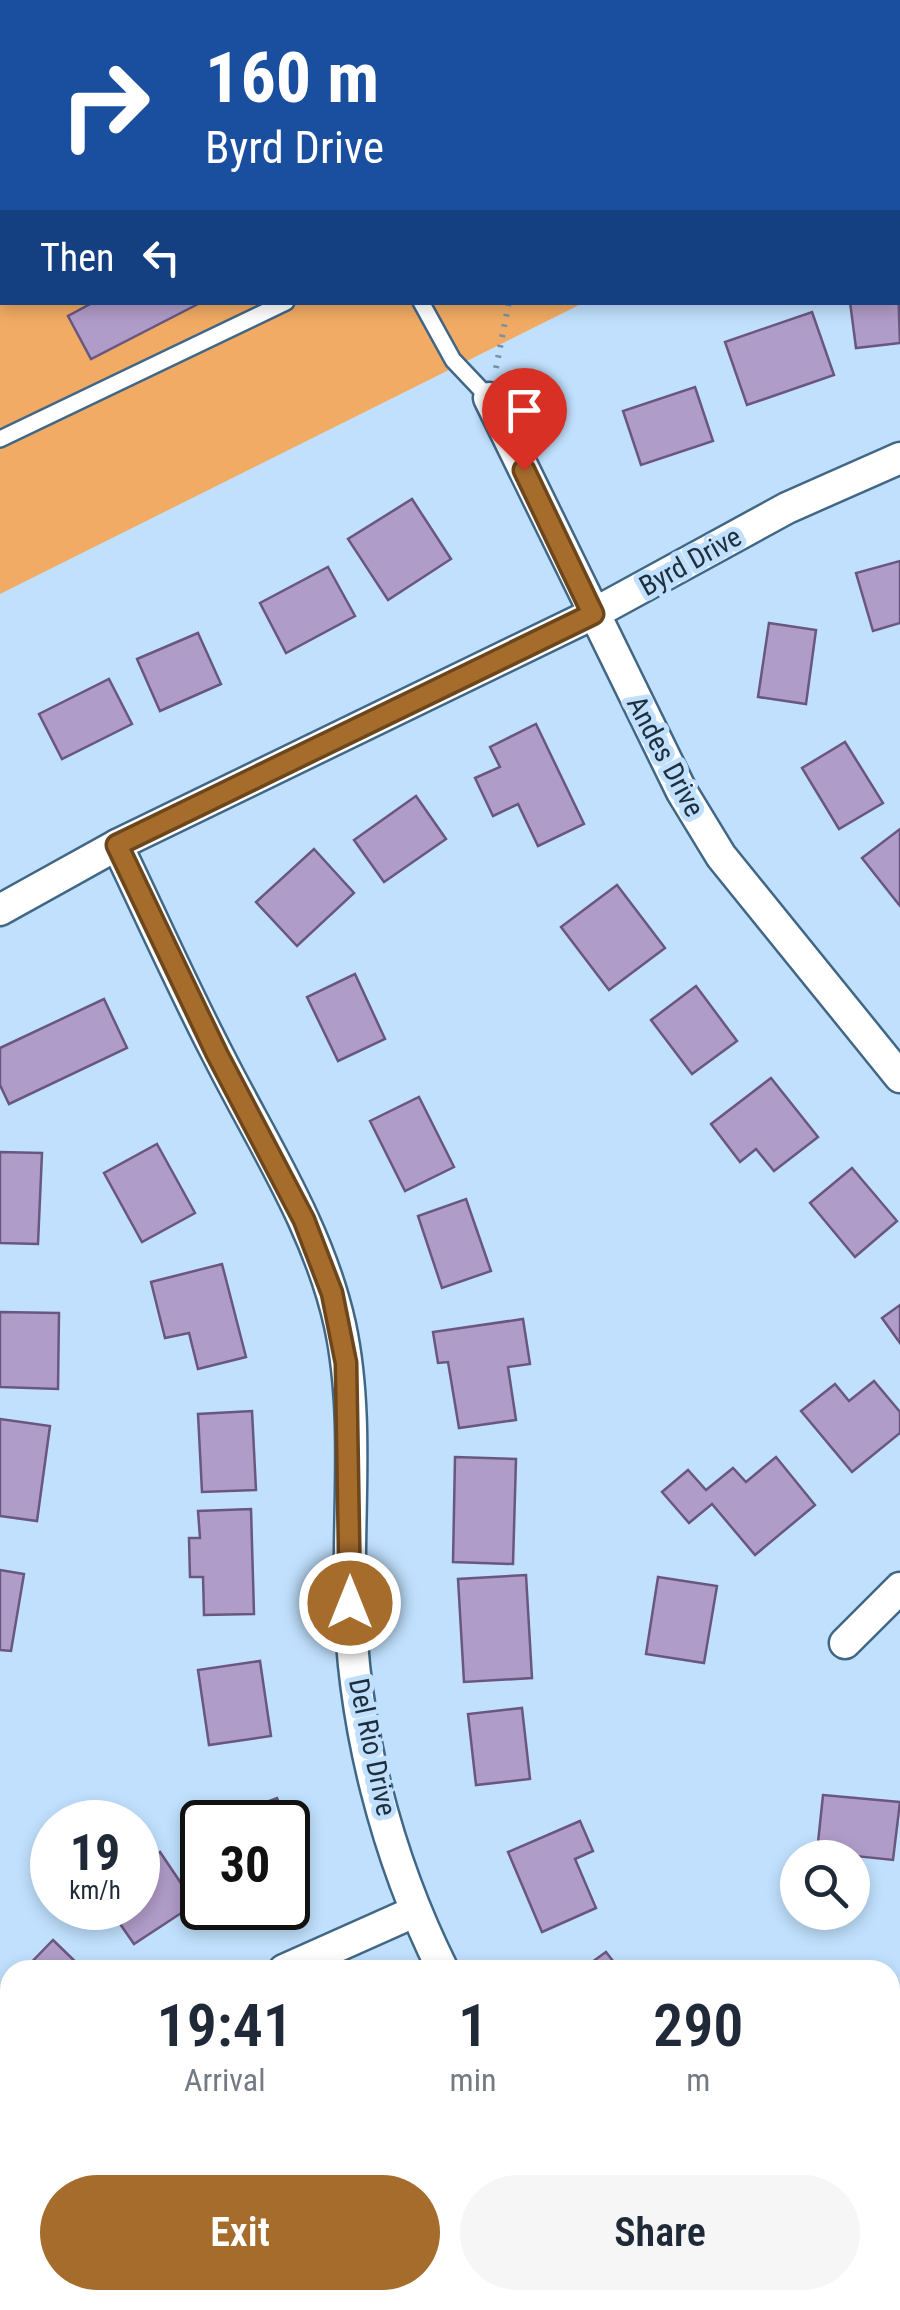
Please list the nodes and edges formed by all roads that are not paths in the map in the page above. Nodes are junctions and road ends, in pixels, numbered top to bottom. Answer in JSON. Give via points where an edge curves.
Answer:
{"nodes":[{"id":1,"x":280,"y":305,"type":"edge"},
{"id":2,"x":423,"y":305,"type":"edge"},
{"id":3,"x":489,"y":398,"type":"joint"},
{"id":4,"x":0,"y":439,"type":"edge"},
{"id":5,"x":900,"y":458,"type":"edge"},
{"id":6,"x":593,"y":614,"type":"junction"},
{"id":7,"x":117,"y":845,"type":"junction"},
{"id":8,"x":0,"y":910,"type":"edge"},
{"id":9,"x":900,"y":1076,"type":"edge"},
{"id":10,"x":900,"y":1588,"type":"edge"},
{"id":11,"x":845,"y":1643,"type":"dead end"},
{"id":12,"x":414,"y":1912,"type":"junction"},
{"id":13,"x":306,"y":1960,"type":"edge"},
{"id":14,"x":438,"y":1960,"type":"edge"}],
"edges":[{"from":1,"to":4,"type":"lane"},
{"from":2,"to":3,"type":"lane","via":[[452,360]]},
{"from":3,"to":6,"type":"street","name":"Andes Drive"},
{"from":5,"to":6,"type":"street","name":"Byrd Drive","via":[[787,508]]},
{"from":6,"to":7,"type":"street","name":"Byrd Drive"},
{"from":6,"to":9,"type":"street","name":"Andes Drive","via":[[721,856]]},
{"from":7,"to":8,"type":"street","name":"Byrd Drive"},
{"from":7,"to":12,"type":"street","name":"Del Rio Drive","via":[[304,1220],[332,1293],[346,1363],[358,1692]]},
{"from":10,"to":11,"type":"street"},
{"from":12,"to":13,"type":"street"},
{"from":12,"to":14,"type":"street","name":"Del Rio Drive"}]}
